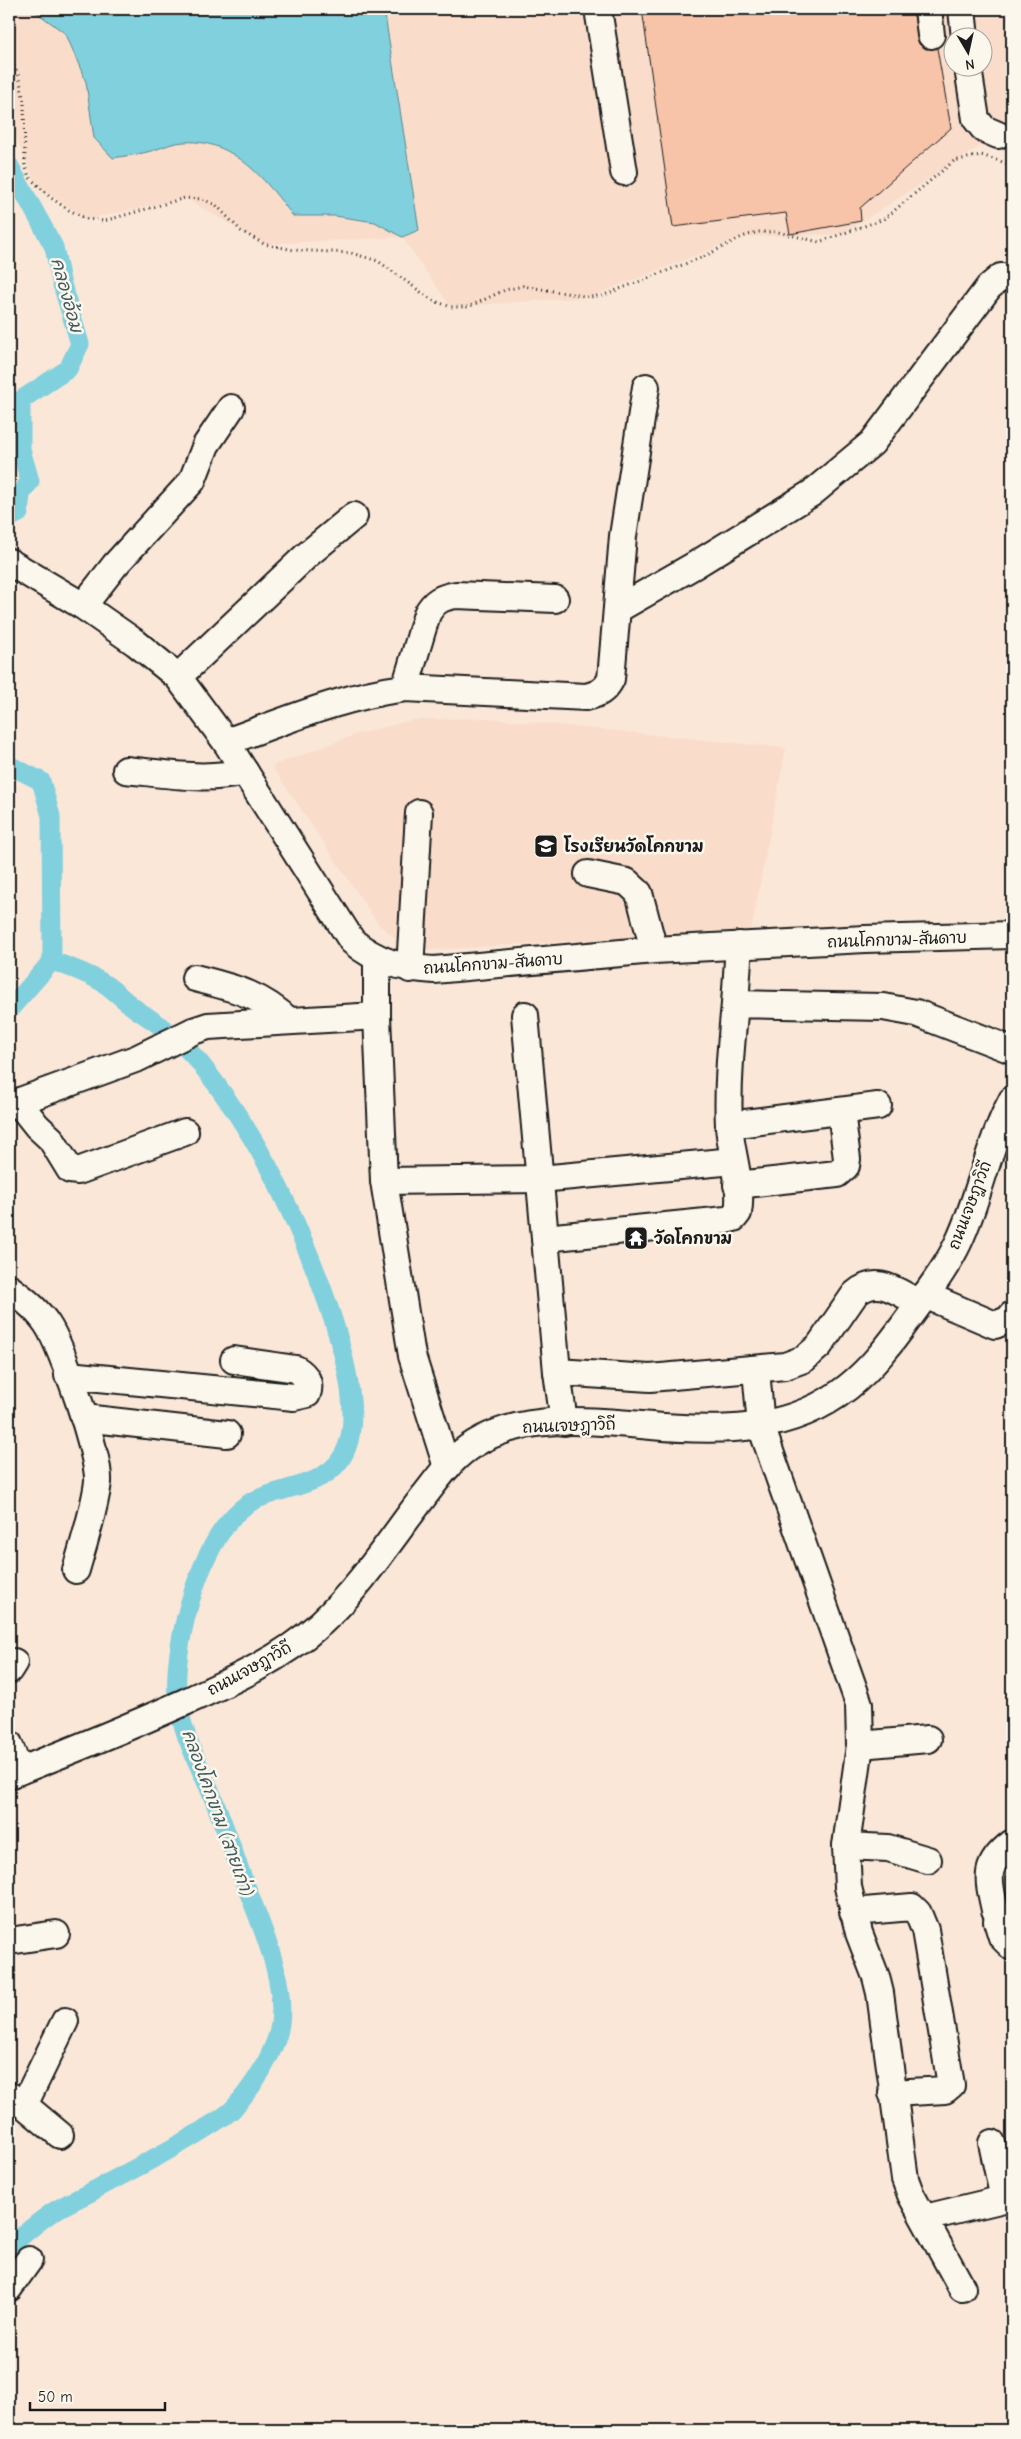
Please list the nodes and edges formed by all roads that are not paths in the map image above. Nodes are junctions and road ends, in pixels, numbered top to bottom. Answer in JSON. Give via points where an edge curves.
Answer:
{"nodes":[{"id":1,"x":598,"y":9,"type":"edge"},
{"id":2,"x":928,"y":9,"type":"edge"},
{"id":3,"x":962,"y":9,"type":"edge"},
{"id":4,"x":964,"y":28,"type":"edge"},
{"id":5,"x":931,"y":35,"type":"dead end"},
{"id":6,"x":970,"y":78,"type":"edge"},
{"id":7,"x":998,"y":135,"type":"dead end"},
{"id":8,"x":624,"y":172,"type":"dead end"},
{"id":9,"x":1012,"y":278,"type":"edge"},
{"id":10,"x":646,"y":387,"type":"dead end"},
{"id":11,"x":231,"y":408,"type":"dead end"},
{"id":12,"x":354,"y":516,"type":"dead end"},
{"id":13,"x":9,"y":562,"type":"edge"},
{"id":14,"x":555,"y":599,"type":"dead end"},
{"id":15,"x":83,"y":606,"type":"junction"},
{"id":16,"x":618,"y":609,"type":"junction"},
{"id":17,"x":178,"y":677,"type":"junction"},
{"id":18,"x":405,"y":688,"type":"junction"},
{"id":19,"x":226,"y":742,"type":"junction"},
{"id":20,"x":126,"y":770,"type":"dead end"},
{"id":21,"x":245,"y":772,"type":"junction"},
{"id":22,"x":419,"y":813,"type":"dead end"},
{"id":23,"x":588,"y":874,"type":"dead end"},
{"id":24,"x":1012,"y":935,"type":"edge"},
{"id":25,"x":739,"y":945,"type":"junction"},
{"id":26,"x":654,"y":950,"type":"junction"},
{"id":27,"x":377,"y":959,"type":"junction"},
{"id":28,"x":410,"y":969,"type":"junction"},
{"id":29,"x":196,"y":978,"type":"dead end"},
{"id":30,"x":735,"y":1004,"type":"junction"},
{"id":31,"x":525,"y":1015,"type":"dead end"},
{"id":32,"x":377,"y":1016,"type":"junction"},
{"id":33,"x":289,"y":1021,"type":"junction"},
{"id":34,"x":1012,"y":1050,"type":"edge"},
{"id":35,"x":1012,"y":1100,"type":"edge"},
{"id":36,"x":13,"y":1104,"type":"edge"},
{"id":37,"x":878,"y":1106,"type":"dead end"},
{"id":38,"x":841,"y":1111,"type":"junction"},
{"id":39,"x":729,"y":1125,"type":"junction"},
{"id":40,"x":185,"y":1132,"type":"dead end"},
{"id":41,"x":736,"y":1173,"type":"junction"},
{"id":42,"x":540,"y":1179,"type":"junction"},
{"id":43,"x":384,"y":1181,"type":"junction"},
{"id":44,"x":545,"y":1238,"type":"junction"},
{"id":45,"x":12,"y":1294,"type":"edge"},
{"id":46,"x":922,"y":1299,"type":"junction"},
{"id":47,"x":1012,"y":1315,"type":"edge"},
{"id":48,"x":234,"y":1360,"type":"dead end"},
{"id":49,"x":756,"y":1370,"type":"junction"},
{"id":50,"x":558,"y":1372,"type":"junction"},
{"id":51,"x":68,"y":1375,"type":"junction"},
{"id":52,"x":84,"y":1418,"type":"junction"},
{"id":53,"x":564,"y":1422,"type":"junction"},
{"id":54,"x":761,"y":1426,"type":"junction"},
{"id":55,"x":227,"y":1434,"type":"dead end"},
{"id":56,"x":447,"y":1467,"type":"junction"},
{"id":57,"x":76,"y":1570,"type":"dead end"},
{"id":58,"x":928,"y":1739,"type":"dead end"},
{"id":59,"x":9,"y":1744,"type":"edge"},
{"id":60,"x":860,"y":1745,"type":"junction"},
{"id":61,"x":14,"y":1773,"type":"edge"},
{"id":62,"x":1012,"y":1844,"type":"edge"},
{"id":63,"x":846,"y":1846,"type":"junction"},
{"id":64,"x":928,"y":1860,"type":"dead end"},
{"id":65,"x":853,"y":1912,"type":"junction"},
{"id":66,"x":56,"y":1934,"type":"dead end"},
{"id":67,"x":9,"y":1941,"type":"edge"},
{"id":68,"x":1012,"y":1947,"type":"edge"},
{"id":69,"x":65,"y":2021,"type":"dead end"},
{"id":70,"x":892,"y":2093,"type":"junction"},
{"id":71,"x":17,"y":2100,"type":"edge"},
{"id":72,"x":60,"y":2135,"type":"dead end"},
{"id":73,"x":992,"y":2143,"type":"dead end"},
{"id":74,"x":1008,"y":2198,"type":"edge"},
{"id":75,"x":925,"y":2218,"type":"junction"},
{"id":76,"x":29,"y":2260,"type":"dead end"},
{"id":77,"x":9,"y":2288,"type":"edge"},
{"id":78,"x":962,"y":2288,"type":"dead end"}],
"edges":[{"from":1,"to":8,"type":"street"},
{"from":2,"to":5,"type":"street"},
{"from":3,"to":4,"type":"street"},
{"from":6,"to":7,"type":"street","via":[[976,119],[984,129]]},
{"from":9,"to":16,"type":"street","via":[[1001,277],[989,287],[872,443],[812,493]]},
{"from":10,"to":16,"type":"street","via":[[623,536]]},
{"from":11,"to":15,"type":"street","via":[[206,445],[192,481],[115,565]]},
{"from":12,"to":17,"type":"street","via":[[307,555]]},
{"from":13,"to":15,"type":"street","name":"ถนนโคกขาม-สันดาบ"},
{"from":14,"to":18,"type":"street","via":[[456,594],[442,598],[432,604],[427,614]]},
{"from":15,"to":17,"type":"street","name":"ถนนโคกขาม-สันดาบ"},
{"from":16,"to":18,"type":"street","via":[[610,679],[607,688],[599,694],[586,697]]},
{"from":17,"to":19,"type":"street","name":"ถนนโคกขาม-สันดาบ"},
{"from":18,"to":19,"type":"street","via":[[353,697]]},
{"from":19,"to":21,"type":"street","name":"ถนนโคกขาม-สันดาบ"},
{"from":20,"to":21,"type":"street","via":[[201,778]]},
{"from":21,"to":27,"type":"street","name":"ถนนโคกขาม-สันดาบ","via":[[346,933]]},
{"from":22,"to":28,"type":"street"},
{"from":23,"to":26,"type":"street","via":[[627,882],[639,893]]},
{"from":24,"to":25,"type":"street","name":"ถนนโคกขาม-สันดาบ"},
{"from":25,"to":26,"type":"street","name":"ถนนโคกขาม-สันดาบ"},
{"from":25,"to":30,"type":"street"},
{"from":26,"to":28,"type":"street","name":"ถนนโคกขาม-สันดาบ","via":[[434,970]]},
{"from":27,"to":28,"type":"street","name":"ถนนโคกขาม-สันดาบ"},
{"from":27,"to":32,"type":"street"},
{"from":29,"to":33,"type":"street","via":[[245,992],[272,1005]]},
{"from":30,"to":34,"type":"street","via":[[883,1007],[916,1014]]},
{"from":30,"to":39,"type":"street"},
{"from":31,"to":42,"type":"street"},
{"from":32,"to":33,"type":"street"},
{"from":32,"to":43,"type":"street"},
{"from":33,"to":36,"type":"street","via":[[208,1026],[138,1058]]},
{"from":35,"to":46,"type":"street","name":"ถนนเจษฎาวิถี","via":[[1000,1122],[959,1241]]},
{"from":36,"to":40,"type":"street","via":[[51,1139],[70,1170],[78,1171]]},
{"from":37,"to":38,"type":"street"},
{"from":38,"to":39,"type":"street"},
{"from":38,"to":41,"type":"street","via":[[847,1159],[837,1174]]},
{"from":39,"to":41,"type":"street"},
{"from":41,"to":42,"type":"street"},
{"from":41,"to":44,"type":"street","via":[[739,1206],[734,1218]]},
{"from":42,"to":43,"type":"street"},
{"from":42,"to":44,"type":"street"},
{"from":43,"to":56,"type":"street","via":[[412,1356]]},
{"from":44,"to":50,"type":"street"},
{"from":45,"to":51,"type":"street","via":[[31,1305],[47,1323]]},
{"from":46,"to":47,"type":"street","via":[[995,1325]]},
{"from":46,"to":49,"type":"street","via":[[883,1284],[863,1287],[819,1346],[804,1358],[785,1366]]},
{"from":46,"to":54,"type":"street","name":"ถนนเจษฎาวิถี","via":[[876,1360],[847,1388],[814,1408]]},
{"from":48,"to":51,"type":"street","via":[[296,1369],[308,1380],[307,1394],[294,1397]]},
{"from":49,"to":50,"type":"street","via":[[650,1378]]},
{"from":49,"to":54,"type":"street"},
{"from":50,"to":53,"type":"street"},
{"from":51,"to":52,"type":"street"},
{"from":52,"to":55,"type":"street"},
{"from":52,"to":57,"type":"street","via":[[98,1481]]},
{"from":53,"to":54,"type":"street","name":"ถนนเจษฎาวิถี","via":[[699,1430]]},
{"from":53,"to":56,"type":"street","name":"ถนนเจษฎาวิถี","via":[[496,1431],[471,1445]]},
{"from":54,"to":60,"type":"street","via":[[855,1690],[859,1704]]},
{"from":56,"to":61,"type":"street","name":"ถนนเจษฎาวิถี","via":[[320,1625],[269,1660],[232,1680],[124,1729]]},
{"from":58,"to":60,"type":"street"},
{"from":59,"to":61,"type":"street"},
{"from":60,"to":63,"type":"street"},
{"from":62,"to":68,"type":"street","via":[[998,1854],[990,1866],[988,1880],[1002,1937]]},
{"from":63,"to":64,"type":"street","via":[[888,1848]]},
{"from":63,"to":65,"type":"street"},
{"from":65,"to":70,"type":"street","via":[[880,1994]]},
{"from":65,"to":70,"type":"street","via":[[912,1907],[925,1930],[951,2085],[945,2090]]},
{"from":66,"to":67,"type":"street"},
{"from":69,"to":71,"type":"street"},
{"from":70,"to":75,"type":"street","via":[[905,2179]]},
{"from":71,"to":72,"type":"street"},
{"from":73,"to":74,"type":"street"},
{"from":74,"to":75,"type":"street"},
{"from":75,"to":78,"type":"street"},
{"from":76,"to":77,"type":"street"}]}
